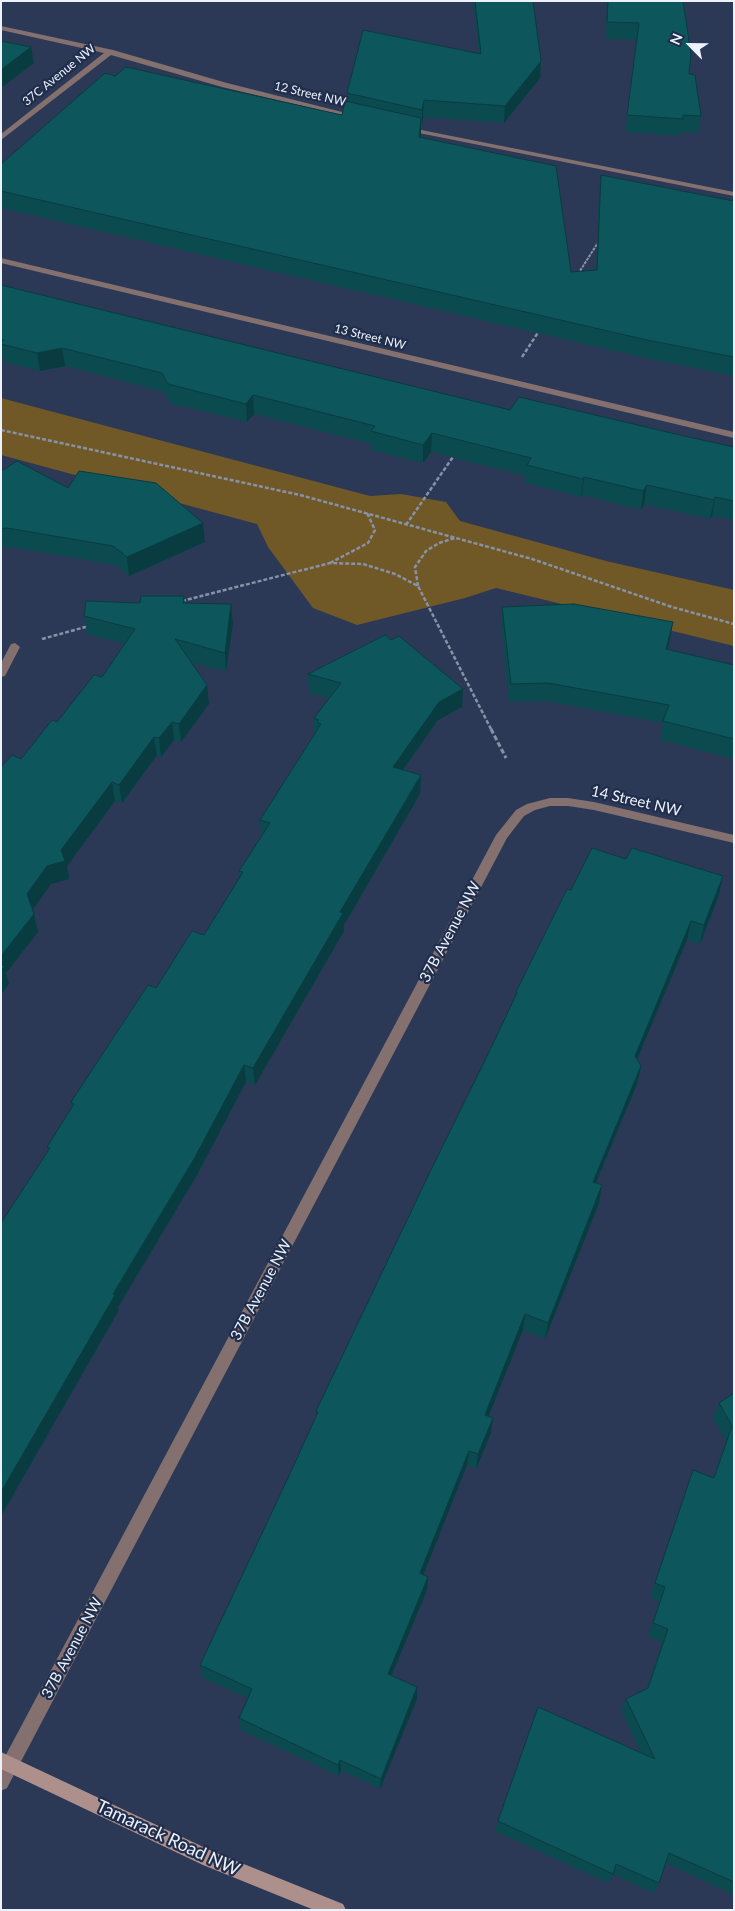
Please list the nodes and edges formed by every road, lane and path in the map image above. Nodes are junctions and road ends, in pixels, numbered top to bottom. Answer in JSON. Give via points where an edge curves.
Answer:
{"nodes":[{"id":1,"x":1,"y":28,"type":"edge"},
{"id":2,"x":110,"y":52,"type":"junction"},
{"id":3,"x":364,"y":119,"type":"edge"},
{"id":4,"x":392,"y":125,"type":"edge"},
{"id":5,"x":1,"y":138,"type":"edge"},
{"id":6,"x":734,"y":194,"type":"edge"},
{"id":7,"x":603,"y":236,"type":"edge"},
{"id":8,"x":1,"y":260,"type":"edge"},
{"id":9,"x":575,"y":277,"type":"edge"},
{"id":10,"x":542,"y":326,"type":"edge"},
{"id":11,"x":520,"y":360,"type":"dead end"},
{"id":12,"x":1,"y":430,"type":"edge"},
{"id":13,"x":734,"y":436,"type":"edge"},
{"id":14,"x":456,"y":453,"type":"edge"},
{"id":15,"x":367,"y":513,"type":"junction"},
{"id":16,"x":406,"y":526,"type":"junction"},
{"id":17,"x":456,"y":538,"type":"junction"},
{"id":18,"x":330,"y":563,"type":"junction"},
{"id":19,"x":418,"y":586,"type":"junction"},
{"id":20,"x":178,"y":602,"type":"edge"},
{"id":21,"x":734,"y":624,"type":"edge"},
{"id":22,"x":91,"y":625,"type":"edge"},
{"id":23,"x":15,"y":648,"type":"joint"},
{"id":24,"x":1,"y":673,"type":"edge"},
{"id":25,"x":506,"y":758,"type":"dead end"},
{"id":26,"x":531,"y":807,"type":"joint"},
{"id":27,"x":734,"y":839,"type":"edge"},
{"id":28,"x":6,"y":1762,"type":"edge"},
{"id":29,"x":1,"y":1782,"type":"edge"},
{"id":30,"x":337,"y":1910,"type":"edge"}],
"edges":[{"from":1,"to":2,"type":"street","name":"12 Street NW"},
{"from":2,"to":3,"type":"street","name":"12 Street NW","via":[[225,85]]},
{"from":2,"to":5,"type":"street","name":"37C Avenue NW"},
{"from":4,"to":6,"type":"street"},
{"from":7,"to":9,"type":"path"},
{"from":8,"to":13,"type":"street","name":"13 Street NW"},
{"from":10,"to":11,"type":"path"},
{"from":12,"to":15,"type":"path","via":[[300,495]]},
{"from":14,"to":16,"type":"path"},
{"from":15,"to":16,"type":"path"},
{"from":15,"to":18,"type":"path","via":[[375,530],[368,543]]},
{"from":16,"to":17,"type":"path"},
{"from":17,"to":19,"type":"path","via":[[438,543],[426,551],[415,567]]},
{"from":17,"to":21,"type":"path"},
{"from":18,"to":19,"type":"path","via":[[363,564],[395,574]]},
{"from":18,"to":20,"type":"path"},
{"from":19,"to":25,"type":"path"},
{"from":22,"to":23,"type":"path"},
{"from":23,"to":24,"type":"street"},
{"from":26,"to":27,"type":"street","name":"14 Street NW","via":[[550,802],[594,806]]},
{"from":26,"to":28,"type":"street","name":"37B Avenue NW","via":[[520,813],[502,835]]},
{"from":28,"to":29,"type":"street","name":"37B Avenue NW"},
{"from":28,"to":30,"type":"street","name":"Tamarack Road NW","via":[[209,1859]]}]}
